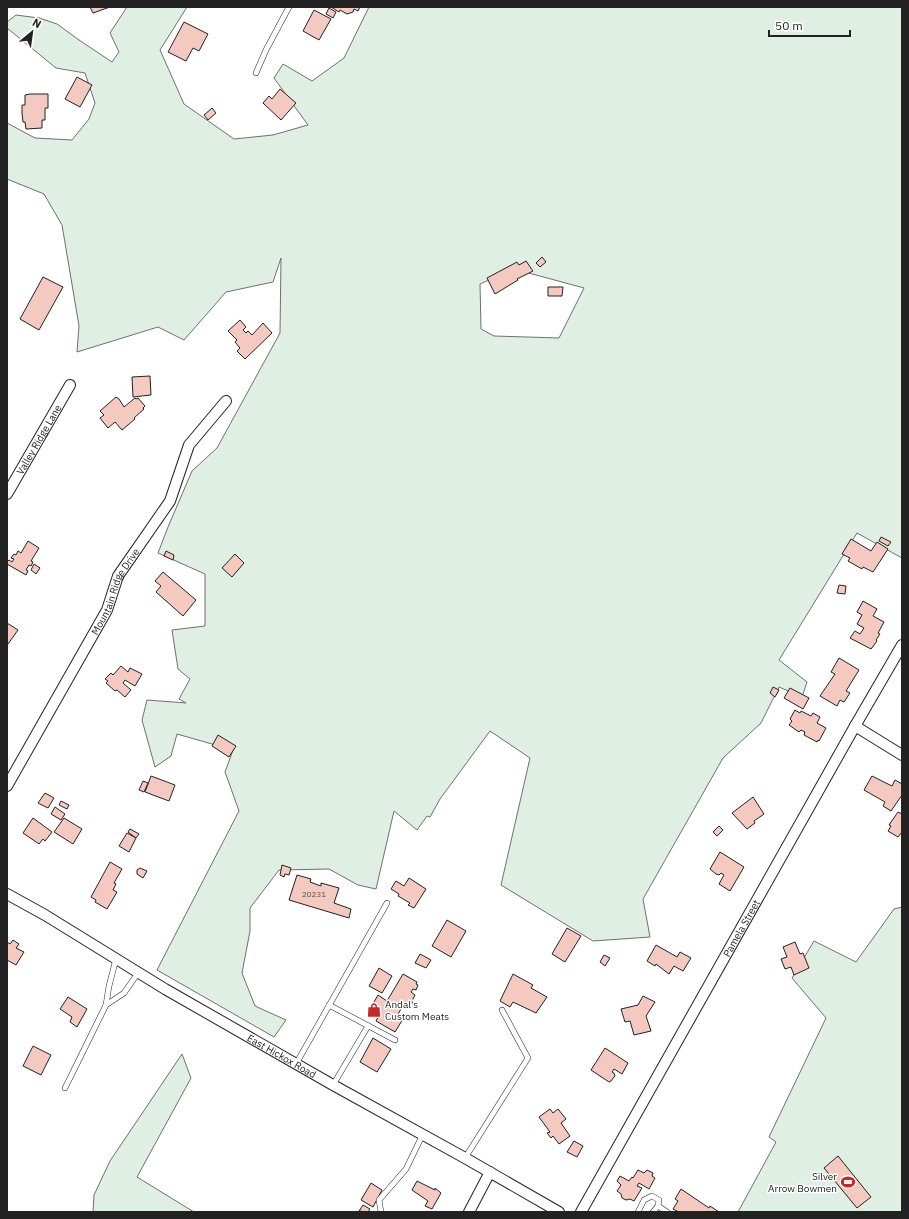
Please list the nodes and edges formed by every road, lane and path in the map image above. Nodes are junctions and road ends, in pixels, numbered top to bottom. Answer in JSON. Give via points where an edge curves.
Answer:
{"nodes":[{"id":1,"x":289,"y":7,"type":"edge"},
{"id":2,"x":256,"y":73,"type":"dead end"},
{"id":3,"x":70,"y":385,"type":"dead end"},
{"id":4,"x":226,"y":401,"type":"dead end"},
{"id":5,"x":7,"y":494,"type":"edge"},
{"id":6,"x":902,"y":645,"type":"edge"},
{"id":7,"x":855,"y":726,"type":"junction"},
{"id":8,"x":902,"y":755,"type":"edge"},
{"id":9,"x":7,"y":786,"type":"edge"},
{"id":10,"x":7,"y":894,"type":"edge"},
{"id":11,"x":387,"y":903,"type":"dead end"},
{"id":12,"x":116,"y":959,"type":"junction"},
{"id":13,"x":138,"y":973,"type":"junction"},
{"id":14,"x":106,"y":1005,"type":"junction"},
{"id":15,"x":329,"y":1005,"type":"junction"},
{"id":16,"x":502,"y":1010,"type":"dead end"},
{"id":17,"x":368,"y":1026,"type":"junction"},
{"id":18,"x":395,"y":1040,"type":"dead end"},
{"id":19,"x":296,"y":1064,"type":"junction"},
{"id":20,"x":333,"y":1085,"type":"junction"},
{"id":21,"x":66,"y":1088,"type":"dead end"},
{"id":22,"x":423,"y":1134,"type":"junction"},
{"id":23,"x":465,"y":1158,"type":"junction"},
{"id":24,"x":490,"y":1172,"type":"junction"},
{"id":25,"x":658,"y":1206,"type":"junction"},
{"id":26,"x":381,"y":1212,"type":"edge"},
{"id":27,"x":468,"y":1212,"type":"edge"},
{"id":28,"x":559,"y":1212,"type":"edge"},
{"id":29,"x":581,"y":1212,"type":"edge"},
{"id":30,"x":638,"y":1212,"type":"edge"},
{"id":31,"x":653,"y":1212,"type":"edge"},
{"id":32,"x":667,"y":1212,"type":"edge"}],
"edges":[{"from":1,"to":2,"type":"lane"},
{"from":3,"to":5,"type":"street","name":"Valley Ridge Lane"},
{"from":4,"to":9,"type":"street","name":"Mountain Ridge Drive","via":[[188,445],[170,501],[118,576],[107,610]]},
{"from":6,"to":7,"type":"street","name":"Pamela Street"},
{"from":7,"to":8,"type":"street"},
{"from":7,"to":29,"type":"street","name":"Pamela Street"},
{"from":10,"to":12,"type":"street","name":"East Hickox Road"},
{"from":11,"to":15,"type":"lane"},
{"from":12,"to":13,"type":"street","name":"East Hickox Road"},
{"from":12,"to":14,"type":"lane"},
{"from":13,"to":14,"type":"lane","via":[[124,993]]},
{"from":13,"to":19,"type":"street","name":"East Hickox Road"},
{"from":14,"to":21,"type":"lane"},
{"from":15,"to":17,"type":"lane"},
{"from":15,"to":19,"type":"lane"},
{"from":16,"to":23,"type":"lane","via":[[528,1058]]},
{"from":17,"to":18,"type":"lane"},
{"from":17,"to":20,"type":"lane"},
{"from":19,"to":20,"type":"street","name":"East Hickox Road"},
{"from":20,"to":22,"type":"street","name":"East Hickox Road"},
{"from":22,"to":23,"type":"street","name":"East Hickox Road"},
{"from":22,"to":26,"type":"lane","via":[[406,1169],[379,1200]]},
{"from":23,"to":24,"type":"street","name":"East Hickox Road"},
{"from":24,"to":27,"type":"street"},
{"from":24,"to":28,"type":"street","name":"East Hickox Road"},
{"from":25,"to":30,"type":"lane","via":[[659,1200],[652,1196],[644,1200]]},
{"from":25,"to":31,"type":"lane"},
{"from":25,"to":32,"type":"lane"}]}
